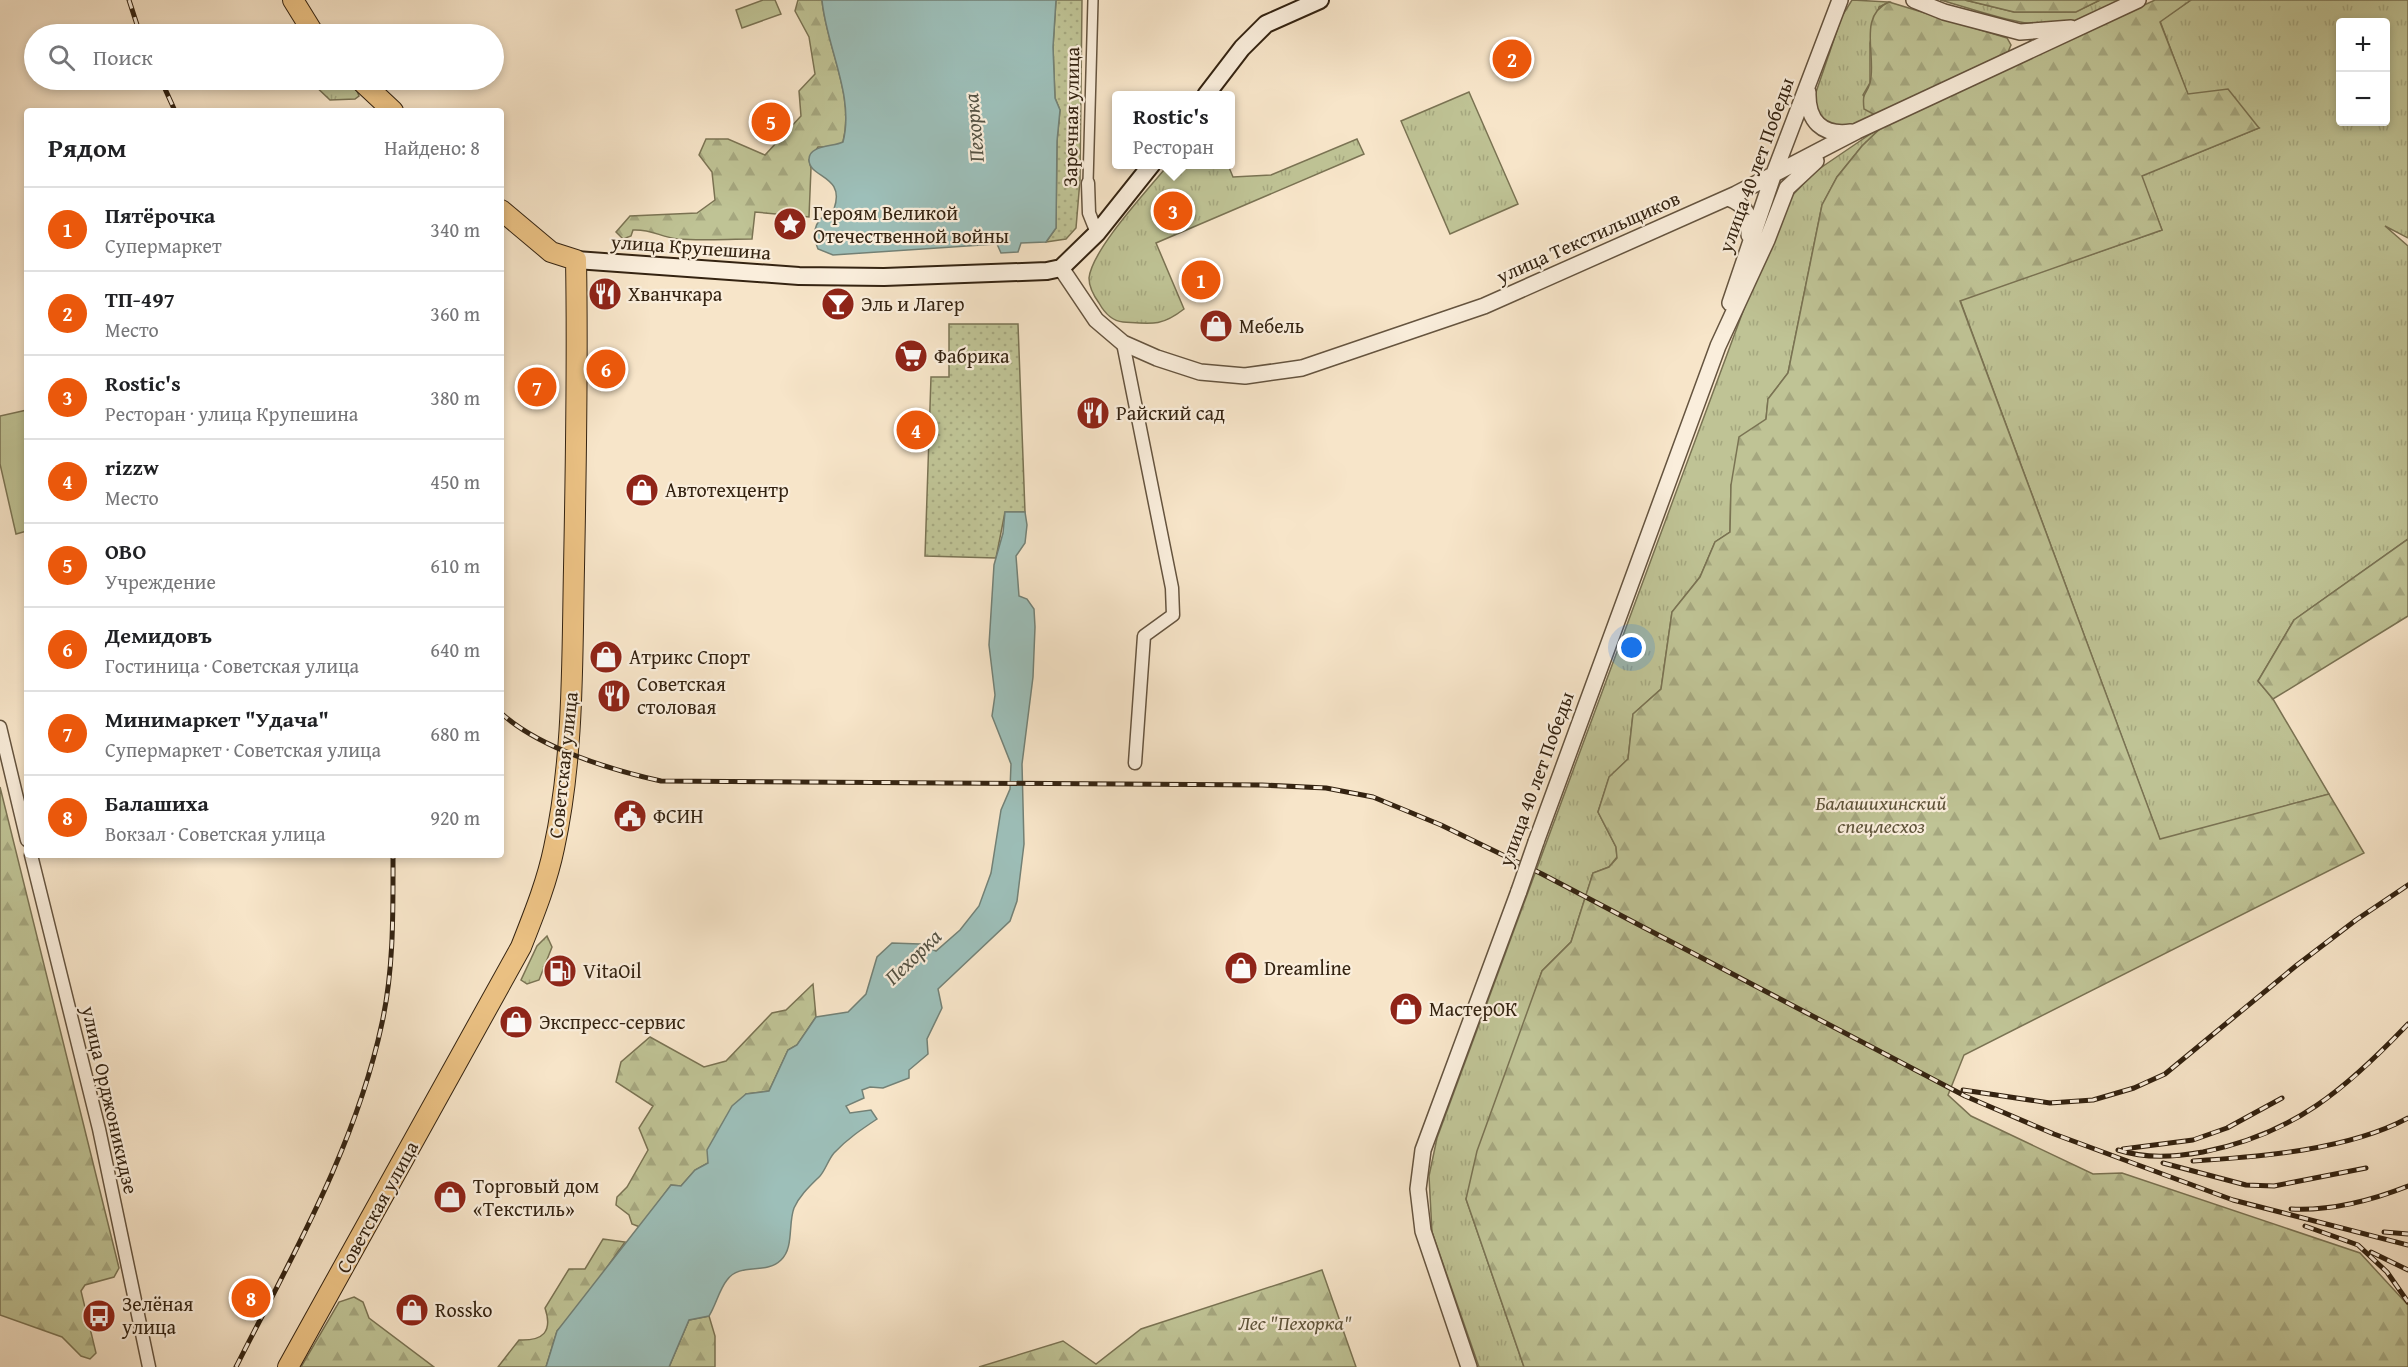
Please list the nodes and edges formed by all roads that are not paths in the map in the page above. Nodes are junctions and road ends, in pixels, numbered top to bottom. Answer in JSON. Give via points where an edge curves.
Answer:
{"nodes":[{"id":1,"x":292,"y":0,"type":"edge"},
{"id":2,"x":1093,"y":0,"type":"edge"},
{"id":3,"x":1320,"y":0,"type":"edge"},
{"id":4,"x":1829,"y":0,"type":"edge"},
{"id":5,"x":1840,"y":0,"type":"edge"},
{"id":6,"x":1845,"y":0,"type":"edge"},
{"id":7,"x":1914,"y":0,"type":"edge"},
{"id":8,"x":2138,"y":0,"type":"edge"},
{"id":9,"x":308,"y":24,"type":"edge"},
{"id":10,"x":2081,"y":27,"type":"junction"},
{"id":11,"x":1828,"y":32,"type":"junction"},
{"id":12,"x":2020,"y":32,"type":"junction"},
{"id":13,"x":2016,"y":58,"type":"junction"},
{"id":14,"x":1810,"y":80,"type":"junction"},
{"id":15,"x":371,"y":90,"type":"edge"},
{"id":16,"x":1210,"y":91,"type":"edge"},
{"id":17,"x":390,"y":108,"type":"edge"},
{"id":18,"x":1857,"y":131,"type":"junction"},
{"id":19,"x":1149,"y":169,"type":"edge"},
{"id":20,"x":1773,"y":176,"type":"junction"},
{"id":21,"x":1088,"y":183,"type":"joint"},
{"id":22,"x":1728,"y":198,"type":"junction"},
{"id":23,"x":504,"y":213,"type":"edge"},
{"id":24,"x":1097,"y":233,"type":"junction"},
{"id":25,"x":1745,"y":253,"type":"junction"},
{"id":26,"x":576,"y":260,"type":"junction"},
{"id":27,"x":1061,"y":268,"type":"junction"},
{"id":28,"x":1123,"y":343,"type":"junction"},
{"id":29,"x":1718,"y":346,"type":"junction"},
{"id":30,"x":0,"y":727,"type":"edge"},
{"id":31,"x":1135,"y":763,"type":"dead end"},
{"id":32,"x":24,"y":827,"type":"edge"},
{"id":33,"x":32,"y":858,"type":"edge"},
{"id":34,"x":148,"y":1361,"type":"edge"},
{"id":35,"x":288,"y":1367,"type":"edge"},
{"id":36,"x":1469,"y":1367,"type":"edge"}],
"edges":[{"from":1,"to":9,"type":"main road"},
{"from":2,"to":21,"type":"street","name":"Заречная улица"},
{"from":3,"to":16,"type":"main road","via":[[1266,24]]},
{"from":4,"to":11,"type":"street"},
{"from":5,"to":11,"type":"street","name":"улица 40 лет Победы"},
{"from":6,"to":11,"type":"street"},
{"from":7,"to":12,"type":"street"},
{"from":8,"to":10,"type":"street","name":"улица Текстильщиков"},
{"from":10,"to":12,"type":"street"},
{"from":10,"to":13,"type":"street","name":"улица Текстильщиков"},
{"from":11,"to":14,"type":"street","name":"улица 40 лет Победы"},
{"from":12,"to":13,"type":"street","via":[[2026,47]]},
{"from":13,"to":18,"type":"street","name":"улица Текстильщиков"},
{"from":14,"to":18,"type":"street","via":[[1809,107],[1817,126],[1834,134]]},
{"from":14,"to":20,"type":"street","name":"улица 40 лет Победы"},
{"from":15,"to":17,"type":"main road"},
{"from":18,"to":20,"type":"street","name":"улица Текстильщиков"},
{"from":18,"to":29,"type":"street","name":"улица 40 лет Победы","via":[[1786,188],[1767,240]]},
{"from":19,"to":24,"type":"main road"},
{"from":20,"to":22,"type":"street","name":"улица Текстильщиков"},
{"from":20,"to":25,"type":"street","name":"улица 40 лет Победы"},
{"from":21,"to":24,"type":"street","name":"Заречная улица","via":[[1089,213]]},
{"from":22,"to":25,"type":"street","via":[[1742,205],[1749,218]]},
{"from":22,"to":28,"type":"street","name":"улица Текстильщиков","via":[[1484,306],[1302,368],[1245,376],[1200,372]]},
{"from":23,"to":26,"type":"main road","via":[[551,252]]},
{"from":24,"to":27,"type":"main road"},
{"from":25,"to":29,"type":"street","name":"улица 40 лет Победы"},
{"from":26,"to":27,"type":"main road","name":"улица Крупешина","via":[[799,276],[986,274]]},
{"from":26,"to":35,"type":"main road","name":"Советская улица","via":[[578,394],[572,663],[561,813],[551,863],[517,954]]},
{"from":27,"to":28,"type":"street","name":"улица Текстильщиков","via":[[1096,320]]},
{"from":28,"to":31,"type":"street","via":[[1172,588],[1173,615],[1144,636]]},
{"from":29,"to":36,"type":"street","name":"улица 40 лет Победы","bridge":true,"via":[[1423,1150],[1418,1189],[1423,1231]]},
{"from":30,"to":32,"type":"street"},
{"from":33,"to":34,"type":"street","name":"улица Орджоникидзе","via":[[99,1129]]}]}
